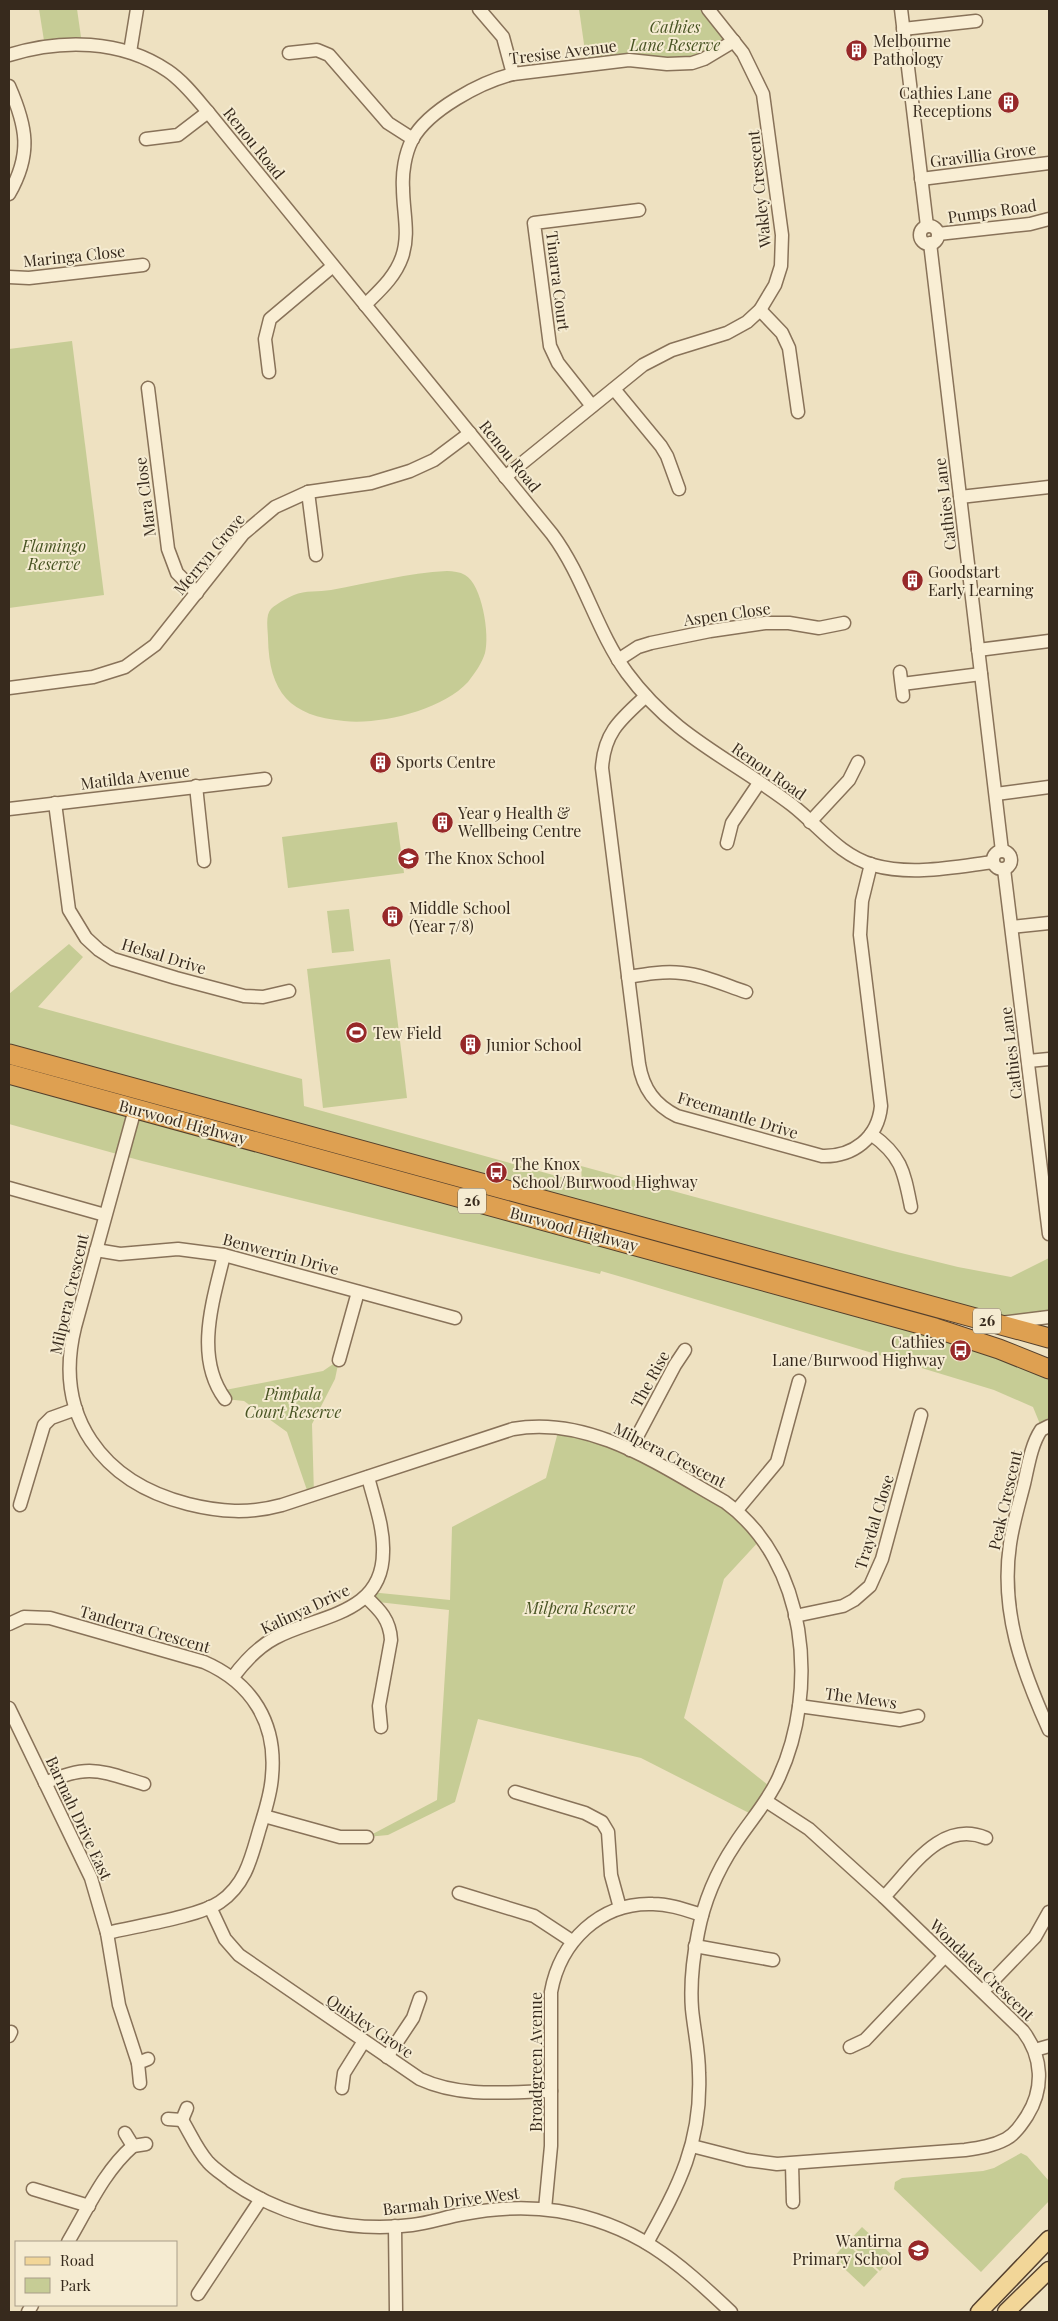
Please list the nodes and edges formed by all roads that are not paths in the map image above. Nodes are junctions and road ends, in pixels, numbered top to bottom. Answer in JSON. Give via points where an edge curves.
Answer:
{"nodes":[{"id":1,"x":137,"y":9,"type":"edge"},
{"id":2,"x":479,"y":9,"type":"edge"},
{"id":3,"x":708,"y":9,"type":"edge"},
{"id":4,"x":901,"y":9,"type":"edge"},
{"id":5,"x":976,"y":21,"type":"dead end"},
{"id":6,"x":903,"y":29,"type":"junction"},
{"id":7,"x":734,"y":41,"type":"junction"},
{"id":8,"x":130,"y":52,"type":"junction"},
{"id":9,"x":289,"y":53,"type":"dead end"},
{"id":10,"x":9,"y":55,"type":"edge"},
{"id":11,"x":513,"y":74,"type":"junction"},
{"id":12,"x":9,"y":86,"type":"edge"},
{"id":13,"x":208,"y":112,"type":"junction"},
{"id":14,"x":146,"y":139,"type":"dead end"},
{"id":15,"x":413,"y":139,"type":"junction"},
{"id":16,"x":1049,"y":163,"type":"edge"},
{"id":17,"x":921,"y":179,"type":"junction"},
{"id":18,"x":9,"y":194,"type":"edge"},
{"id":19,"x":639,"y":210,"type":"dead end"},
{"id":20,"x":1049,"y":219,"type":"edge"},
{"id":21,"x":934,"y":239,"type":"junction"},
{"id":22,"x":142,"y":265,"type":"dead end"},
{"id":23,"x":333,"y":266,"type":"junction"},
{"id":24,"x":9,"y":277,"type":"edge"},
{"id":25,"x":365,"y":305,"type":"junction"},
{"id":26,"x":760,"y":310,"type":"junction"},
{"id":27,"x":269,"y":372,"type":"dead end"},
{"id":28,"x":148,"y":388,"type":"dead end"},
{"id":29,"x":614,"y":389,"type":"junction"},
{"id":30,"x":592,"y":406,"type":"junction"},
{"id":31,"x":798,"y":412,"type":"dead end"},
{"id":32,"x":470,"y":433,"type":"junction"},
{"id":33,"x":506,"y":477,"type":"junction"},
{"id":34,"x":1049,"y":487,"type":"edge"},
{"id":35,"x":679,"y":488,"type":"dead end"},
{"id":36,"x":308,"y":492,"type":"junction"},
{"id":37,"x":960,"y":497,"type":"junction"},
{"id":38,"x":316,"y":555,"type":"dead end"},
{"id":39,"x":197,"y":593,"type":"junction"},
{"id":40,"x":844,"y":623,"type":"dead end"},
{"id":41,"x":1049,"y":641,"type":"edge"},
{"id":42,"x":978,"y":650,"type":"junction"},
{"id":43,"x":618,"y":660,"type":"junction"},
{"id":44,"x":982,"y":674,"type":"junction"},
{"id":45,"x":902,"y":684,"type":"dead end"},
{"id":46,"x":9,"y":688,"type":"edge"},
{"id":47,"x":646,"y":696,"type":"junction"},
{"id":48,"x":858,"y":762,"type":"dead end"},
{"id":49,"x":265,"y":778,"type":"dead end"},
{"id":50,"x":759,"y":783,"type":"junction"},
{"id":51,"x":196,"y":786,"type":"junction"},
{"id":52,"x":1049,"y":787,"type":"edge"},
{"id":53,"x":996,"y":794,"type":"junction"},
{"id":54,"x":54,"y":803,"type":"junction"},
{"id":55,"x":9,"y":808,"type":"edge"},
{"id":56,"x":810,"y":822,"type":"junction"},
{"id":57,"x":727,"y":843,"type":"dead end"},
{"id":58,"x":1002,"y":851,"type":"junction"},
{"id":59,"x":204,"y":861,"type":"dead end"},
{"id":60,"x":993,"y":862,"type":"junction"},
{"id":61,"x":871,"y":864,"type":"junction"},
{"id":62,"x":1004,"y":869,"type":"junction"},
{"id":63,"x":1049,"y":923,"type":"edge"},
{"id":64,"x":1012,"y":927,"type":"junction"},
{"id":65,"x":628,"y":977,"type":"junction"},
{"id":66,"x":289,"y":991,"type":"dead end"},
{"id":67,"x":746,"y":992,"type":"dead end"},
{"id":68,"x":9,"y":1054,"type":"edge"},
{"id":69,"x":1049,"y":1058,"type":"edge"},
{"id":70,"x":1028,"y":1061,"type":"junction"},
{"id":71,"x":9,"y":1074,"type":"edge"},
{"id":72,"x":135,"y":1109,"type":"junction"},
{"id":73,"x":871,"y":1134,"type":"junction"},
{"id":74,"x":9,"y":1188,"type":"edge"},
{"id":75,"x":912,"y":1207,"type":"dead end"},
{"id":76,"x":105,"y":1215,"type":"junction"},
{"id":77,"x":1049,"y":1234,"type":"edge"},
{"id":78,"x":96,"y":1250,"type":"junction"},
{"id":79,"x":224,"y":1255,"type":"junction"},
{"id":80,"x":358,"y":1292,"type":"junction"},
{"id":81,"x":937,"y":1307,"type":"junction"},
{"id":82,"x":1049,"y":1317,"type":"edge"},
{"id":83,"x":455,"y":1318,"type":"dead end"},
{"id":84,"x":996,"y":1324,"type":"junction"},
{"id":85,"x":934,"y":1328,"type":"junction"},
{"id":86,"x":1049,"y":1338,"type":"edge"},
{"id":87,"x":685,"y":1350,"type":"dead end"},
{"id":88,"x":339,"y":1360,"type":"dead end"},
{"id":89,"x":1049,"y":1369,"type":"edge"},
{"id":90,"x":799,"y":1381,"type":"dead end"},
{"id":91,"x":225,"y":1399,"type":"dead end"},
{"id":92,"x":76,"y":1409,"type":"junction"},
{"id":93,"x":921,"y":1415,"type":"dead end"},
{"id":94,"x":1049,"y":1426,"type":"edge"},
{"id":95,"x":630,"y":1450,"type":"junction"},
{"id":96,"x":368,"y":1477,"type":"junction"},
{"id":97,"x":20,"y":1506,"type":"dead end"},
{"id":98,"x":737,"y":1510,"type":"junction"},
{"id":99,"x":366,"y":1597,"type":"junction"},
{"id":100,"x":795,"y":1616,"type":"junction"},
{"id":101,"x":9,"y":1624,"type":"edge"},
{"id":102,"x":233,"y":1677,"type":"junction"},
{"id":103,"x":799,"y":1706,"type":"junction"},
{"id":104,"x":1045,"y":1711,"type":"edge"},
{"id":105,"x":10,"y":1713,"type":"edge"},
{"id":106,"x":918,"y":1716,"type":"dead end"},
{"id":107,"x":382,"y":1727,"type":"dead end"},
{"id":108,"x":1049,"y":1730,"type":"edge"},
{"id":109,"x":45,"y":1783,"type":"junction"},
{"id":110,"x":144,"y":1784,"type":"dead end"},
{"id":111,"x":515,"y":1792,"type":"dead end"},
{"id":112,"x":766,"y":1801,"type":"junction"},
{"id":113,"x":264,"y":1816,"type":"junction"},
{"id":114,"x":367,"y":1837,"type":"dead end"},
{"id":115,"x":986,"y":1838,"type":"dead end"},
{"id":116,"x":459,"y":1893,"type":"dead end"},
{"id":117,"x":884,"y":1897,"type":"junction"},
{"id":118,"x":210,"y":1908,"type":"junction"},
{"id":119,"x":620,"y":1908,"type":"junction"},
{"id":120,"x":1049,"y":1912,"type":"edge"},
{"id":121,"x":702,"y":1915,"type":"junction"},
{"id":122,"x":107,"y":1933,"type":"junction"},
{"id":123,"x":572,"y":1941,"type":"junction"},
{"id":124,"x":695,"y":1946,"type":"junction"},
{"id":125,"x":945,"y":1956,"type":"junction"},
{"id":126,"x":773,"y":1960,"type":"dead end"},
{"id":127,"x":983,"y":1991,"type":"junction"},
{"id":128,"x":420,"y":1998,"type":"dead end"},
{"id":129,"x":364,"y":2041,"type":"junction"},
{"id":130,"x":1049,"y":2046,"type":"edge"},
{"id":131,"x":850,"y":2047,"type":"dead end"},
{"id":132,"x":1035,"y":2050,"type":"junction"},
{"id":133,"x":387,"y":2057,"type":"junction"},
{"id":134,"x":140,"y":2083,"type":"dead end"},
{"id":135,"x":342,"y":2088,"type":"dead end"},
{"id":136,"x":551,"y":2091,"type":"junction"},
{"id":137,"x":187,"y":2108,"type":"dead end"},
{"id":138,"x":168,"y":2119,"type":"dead end"},
{"id":139,"x":182,"y":2120,"type":"junction"},
{"id":140,"x":125,"y":2133,"type":"dead end"},
{"id":141,"x":146,"y":2144,"type":"dead end"},
{"id":142,"x":133,"y":2146,"type":"junction"},
{"id":143,"x":692,"y":2146,"type":"junction"},
{"id":144,"x":792,"y":2164,"type":"junction"},
{"id":145,"x":33,"y":2189,"type":"dead end"},
{"id":146,"x":261,"y":2199,"type":"junction"},
{"id":147,"x":794,"y":2202,"type":"dead end"},
{"id":148,"x":89,"y":2206,"type":"junction"},
{"id":149,"x":545,"y":2210,"type":"junction"},
{"id":150,"x":395,"y":2226,"type":"junction"},
{"id":151,"x":1049,"y":2239,"type":"edge"},
{"id":152,"x":69,"y":2241,"type":"edge"},
{"id":153,"x":647,"y":2243,"type":"junction"},
{"id":154,"x":1049,"y":2270,"type":"edge"},
{"id":155,"x":198,"y":2294,"type":"dead end"},
{"id":156,"x":396,"y":2312,"type":"edge"},
{"id":157,"x":731,"y":2312,"type":"edge"},
{"id":158,"x":979,"y":2312,"type":"edge"},
{"id":159,"x":1006,"y":2312,"type":"edge"}],
"edges":[{"from":1,"to":8,"type":"street"},
{"from":2,"to":11,"type":"street","via":[[503,37]]},
{"from":3,"to":7,"type":"street","name":"Wakley Crescent"},
{"from":4,"to":6,"type":"street"},
{"from":5,"to":6,"type":"street"},
{"from":6,"to":17,"type":"street"},
{"from":7,"to":11,"type":"street","name":"Tresise Avenue","via":[[692,63],[629,60]]},
{"from":7,"to":26,"type":"street","name":"Wakley Crescent","via":[[749,63],[763,94],[782,235],[778,275]]},
{"from":8,"to":10,"type":"street","name":"Renou Road","via":[[82,44],[45,47]]},
{"from":8,"to":13,"type":"street","name":"Renou Road","via":[[179,80]]},
{"from":9,"to":15,"type":"street","via":[[317,50],[329,55],[388,123]]},
{"from":11,"to":15,"type":"street","name":"Tresise Avenue","via":[[499,77],[460,97],[432,118]]},
{"from":12,"to":18,"type":"street","via":[[23,124],[25,144],[19,176]]},
{"from":13,"to":14,"type":"street","via":[[178,135]]},
{"from":13,"to":23,"type":"street","name":"Renou Road"},
{"from":15,"to":25,"type":"street","name":"Tresise Avenue","via":[[403,177],[406,228],[402,258],[392,276]]},
{"from":16,"to":17,"type":"street","name":"Gravillia Grove"},
{"from":17,"to":21,"type":"street","via":[[927,226],[935,228]]},
{"from":19,"to":30,"type":"street","name":"Tinarra Court","via":[[534,223],[550,346],[558,363]]},
{"from":20,"to":21,"type":"street","name":"Pumps Road"},
{"from":21,"to":37,"type":"street","name":"Cathies Lane"},
{"from":22,"to":24,"type":"street","name":"Maringa Close","via":[[29,278]]},
{"from":23,"to":25,"type":"street","name":"Renou Road"},
{"from":23,"to":27,"type":"street","via":[[270,320],[265,339]]},
{"from":25,"to":32,"type":"street","name":"Renou Road"},
{"from":26,"to":29,"type":"street","name":"Wakley Crescent","via":[[727,333],[672,350],[652,360]]},
{"from":26,"to":31,"type":"street","via":[[782,333],[790,348]]},
{"from":28,"to":39,"type":"street","name":"Mara Close","via":[[168,549],[177,573]]},
{"from":29,"to":30,"type":"street","name":"Wakley Crescent"},
{"from":29,"to":35,"type":"street","via":[[664,451]]},
{"from":30,"to":33,"type":"street","name":"Wakley Crescent"},
{"from":32,"to":33,"type":"street","name":"Renou Road"},
{"from":32,"to":36,"type":"street","name":"Merryn Grove","via":[[434,460],[404,473]]},
{"from":33,"to":43,"type":"street","name":"Renou Road","via":[[571,562]]},
{"from":34,"to":37,"type":"street"},
{"from":36,"to":38,"type":"street"},
{"from":36,"to":39,"type":"street","name":"Merryn Grove","via":[[275,507],[251,526]]},
{"from":37,"to":42,"type":"street","name":"Cathies Lane"},
{"from":39,"to":46,"type":"street","name":"Merryn Grove","via":[[155,644],[125,667],[92,677]]},
{"from":40,"to":43,"type":"street","name":"Aspen Close","via":[[819,628],[774,623],[710,631],[651,643]]},
{"from":41,"to":42,"type":"street"},
{"from":42,"to":44,"type":"street","name":"Cathies Lane"},
{"from":43,"to":47,"type":"street","name":"Renou Road"},
{"from":44,"to":45,"type":"street"},
{"from":44,"to":53,"type":"street","name":"Cathies Lane"},
{"from":47,"to":50,"type":"street","name":"Renou Road","via":[[686,734]]},
{"from":47,"to":65,"type":"street","name":"Freemantle Drive","via":[[616,724],[607,741],[602,762]]},
{"from":48,"to":56,"type":"street","via":[[849,780]]},
{"from":49,"to":51,"type":"street","name":"Matilda Avenue"},
{"from":50,"to":56,"type":"street","name":"Renou Road"},
{"from":50,"to":57,"type":"street","via":[[732,823]]},
{"from":51,"to":54,"type":"street","name":"Matilda Avenue"},
{"from":51,"to":59,"type":"street"},
{"from":52,"to":53,"type":"street"},
{"from":53,"to":58,"type":"street","name":"Cathies Lane"},
{"from":54,"to":55,"type":"street","name":"Matilda Avenue"},
{"from":54,"to":66,"type":"street","name":"Helsal Drive","via":[[69,910],[81,932],[99,950],[123,962],[236,994],[263,997]]},
{"from":56,"to":61,"type":"street","name":"Renou Road","via":[[837,846]]},
{"from":58,"to":60,"type":"street","via":[[995,854]]},
{"from":58,"to":62,"type":"street","via":[[1010,855],[1011,861]]},
{"from":60,"to":61,"type":"street","name":"Renou Road","via":[[909,870]]},
{"from":60,"to":62,"type":"street","via":[[996,867]]},
{"from":61,"to":73,"type":"street","name":"Freemantle Drive","via":[[860,926],[880,1099],[880,1113]]},
{"from":62,"to":64,"type":"street","name":"Cathies Lane"},
{"from":63,"to":64,"type":"street"},
{"from":64,"to":70,"type":"street","name":"Cathies Lane"},
{"from":65,"to":67,"type":"street","via":[[682,973]]},
{"from":65,"to":73,"type":"street","name":"Freemantle Drive","via":[[641,1076],[649,1094],[668,1112],[822,1156],[852,1151]]},
{"from":68,"to":81,"type":"highway","name":"Burwood Highway","number":"26"},
{"from":69,"to":70,"type":"street"},
{"from":70,"to":77,"type":"street","name":"Cathies Lane"},
{"from":71,"to":72,"type":"highway","name":"Burwood Highway","number":"26"},
{"from":72,"to":76,"type":"street","name":"Milpera Crescent"},
{"from":72,"to":85,"type":"highway","name":"Burwood Highway","number":"26"},
{"from":73,"to":75,"type":"street","via":[[885,1144],[900,1162]]},
{"from":74,"to":76,"type":"street"},
{"from":76,"to":78,"type":"street","name":"Milpera Crescent"},
{"from":78,"to":79,"type":"street","name":"Benwerrin Drive","via":[[120,1254],[178,1249]]},
{"from":78,"to":92,"type":"street","name":"Milpera Crescent","via":[[70,1349],[69,1372]]},
{"from":79,"to":80,"type":"street","name":"Benwerrin Drive"},
{"from":79,"to":91,"type":"street","via":[[208,1327],[208,1344],[216,1382]]},
{"from":80,"to":83,"type":"street","name":"Benwerrin Drive"},
{"from":80,"to":88,"type":"street"},
{"from":81,"to":84,"type":"highway","name":"Burwood Highway","number":"26"},
{"from":81,"to":85,"type":"highway"},
{"from":82,"to":84,"type":"street"},
{"from":84,"to":86,"type":"highway","name":"Burwood Highway","number":"26"},
{"from":85,"to":89,"type":"highway","name":"Burwood Highway","number":"26"},
{"from":87,"to":95,"type":"street","name":"The Rise"},
{"from":90,"to":98,"type":"street","via":[[777,1462]]},
{"from":92,"to":96,"type":"street","name":"Milpera Crescent","via":[[91,1441],[120,1472],[149,1491],[204,1508],[230,1512],[269,1508]]},
{"from":92,"to":97,"type":"street","via":[[51,1418],[44,1425]]},
{"from":93,"to":100,"type":"street","name":"Traydal Close","via":[[882,1559],[870,1586],[843,1606]]},
{"from":94,"to":104,"type":"street","name":"Peak Crescent","via":[[1041,1430],[1035,1444],[1012,1531],[1008,1578],[1014,1640],[1028,1682]]},
{"from":95,"to":96,"type":"street","name":"Milpera Crescent","via":[[581,1432],[528,1427],[513,1429]]},
{"from":95,"to":98,"type":"street","name":"Milpera Crescent"},
{"from":96,"to":99,"type":"street","name":"Kalinya Drive","via":[[383,1551],[379,1576]]},
{"from":98,"to":100,"type":"street","name":"Milpera Crescent","via":[[770,1553],[785,1584]]},
{"from":99,"to":102,"type":"street","name":"Kalinya Drive","via":[[343,1612],[272,1639],[254,1652]]},
{"from":99,"to":107,"type":"street","via":[[385,1617],[391,1632],[379,1706]]},
{"from":100,"to":103,"type":"street","name":"Milpera Crescent","via":[[801,1656]]},
{"from":101,"to":102,"type":"street","name":"Tanderra Crescent","via":[[24,1617],[50,1618],[195,1658]]},
{"from":102,"to":113,"type":"street","name":"Tanderra Crescent","via":[[257,1706],[270,1737],[272,1778]]},
{"from":103,"to":106,"type":"street","name":"The Mews","via":[[900,1720]]},
{"from":103,"to":112,"type":"street","name":"Milpera Crescent","via":[[784,1766]]},
{"from":104,"to":108,"type":"street","name":"Peak Crescent"},
{"from":105,"to":109,"type":"street","name":"Barmah Drive East"},
{"from":109,"to":110,"type":"street","via":[[67,1773],[88,1770]]},
{"from":109,"to":122,"type":"street","name":"Barmah Drive East","via":[[87,1868]]},
{"from":111,"to":119,"type":"street","via":[[585,1812],[602,1822],[608,1832],[611,1875]]},
{"from":112,"to":117,"type":"street","name":"Wondalea Crescent","via":[[809,1829]]},
{"from":112,"to":121,"type":"street","name":"Milpera Crescent","via":[[723,1864]]},
{"from":113,"to":114,"type":"street","via":[[340,1837]]},
{"from":113,"to":118,"type":"street","name":"Tanderra Crescent","via":[[245,1875],[228,1896]]},
{"from":115,"to":117,"type":"street","via":[[970,1833],[945,1838],[930,1848]]},
{"from":116,"to":123,"type":"street","via":[[534,1916]]},
{"from":117,"to":125,"type":"street","name":"Wondalea Crescent"},
{"from":118,"to":122,"type":"street","name":"Tanderra Crescent"},
{"from":118,"to":129,"type":"street","name":"Quixley Grove","via":[[225,1939],[239,1955]]},
{"from":119,"to":121,"type":"street","name":"Broadgreen Avenue","via":[[664,1904]]},
{"from":119,"to":123,"type":"street","name":"Broadgreen Avenue","via":[[592,1923]]},
{"from":120,"to":127,"type":"street","via":[[1035,1937]]},
{"from":121,"to":124,"type":"street","name":"Milpera Crescent"},
{"from":122,"to":134,"type":"street","name":"Barmah Drive East","via":[[119,2005],[143,2061]]},
{"from":123,"to":136,"type":"street","name":"Broadgreen Avenue","via":[[559,1964],[551,1992]]},
{"from":124,"to":126,"type":"street"},
{"from":124,"to":143,"type":"street","name":"Milpera Crescent","via":[[691,1992],[699,2092]]},
{"from":125,"to":127,"type":"street","name":"Wondalea Crescent"},
{"from":125,"to":131,"type":"street","via":[[865,2040]]},
{"from":127,"to":132,"type":"street","name":"Wondalea Crescent","via":[[1023,2031]]},
{"from":128,"to":133,"type":"street","via":[[413,2018]]},
{"from":129,"to":133,"type":"street","name":"Quixley Grove"},
{"from":129,"to":135,"type":"street","via":[[344,2073]]},
{"from":130,"to":132,"type":"street"},
{"from":132,"to":144,"type":"street","name":"Wondalea Crescent","via":[[1040,2075],[1034,2103],[1017,2130],[1001,2141],[965,2150]]},
{"from":133,"to":136,"type":"street","name":"Quixley Grove","via":[[420,2079],[446,2088],[474,2092]]},
{"from":136,"to":149,"type":"street","name":"Broadgreen Avenue","via":[[551,2155]]},
{"from":137,"to":139,"type":"street"},
{"from":138,"to":139,"type":"street"},
{"from":139,"to":146,"type":"street","name":"Barmah Drive West","via":[[210,2164]]},
{"from":140,"to":142,"type":"street"},
{"from":141,"to":142,"type":"street"},
{"from":142,"to":148,"type":"street"},
{"from":143,"to":144,"type":"street","name":"Wondalea Crescent","via":[[748,2160]]},
{"from":143,"to":153,"type":"street","name":"Milpera Crescent","via":[[680,2181]]},
{"from":144,"to":147,"type":"street"},
{"from":145,"to":148,"type":"street"},
{"from":146,"to":150,"type":"street","name":"Barmah Drive West","via":[[328,2221]]},
{"from":146,"to":155,"type":"street"},
{"from":148,"to":152,"type":"street"},
{"from":149,"to":150,"type":"street","name":"Barmah Drive West","via":[[494,2209]]},
{"from":149,"to":153,"type":"street","name":"Barmah Drive West","via":[[594,2220]]},
{"from":150,"to":156,"type":"street"},
{"from":151,"to":158,"type":"main road"},
{"from":153,"to":157,"type":"street","name":"Barmah Drive West","via":[[681,2266]]},
{"from":154,"to":159,"type":"main road"}]}
